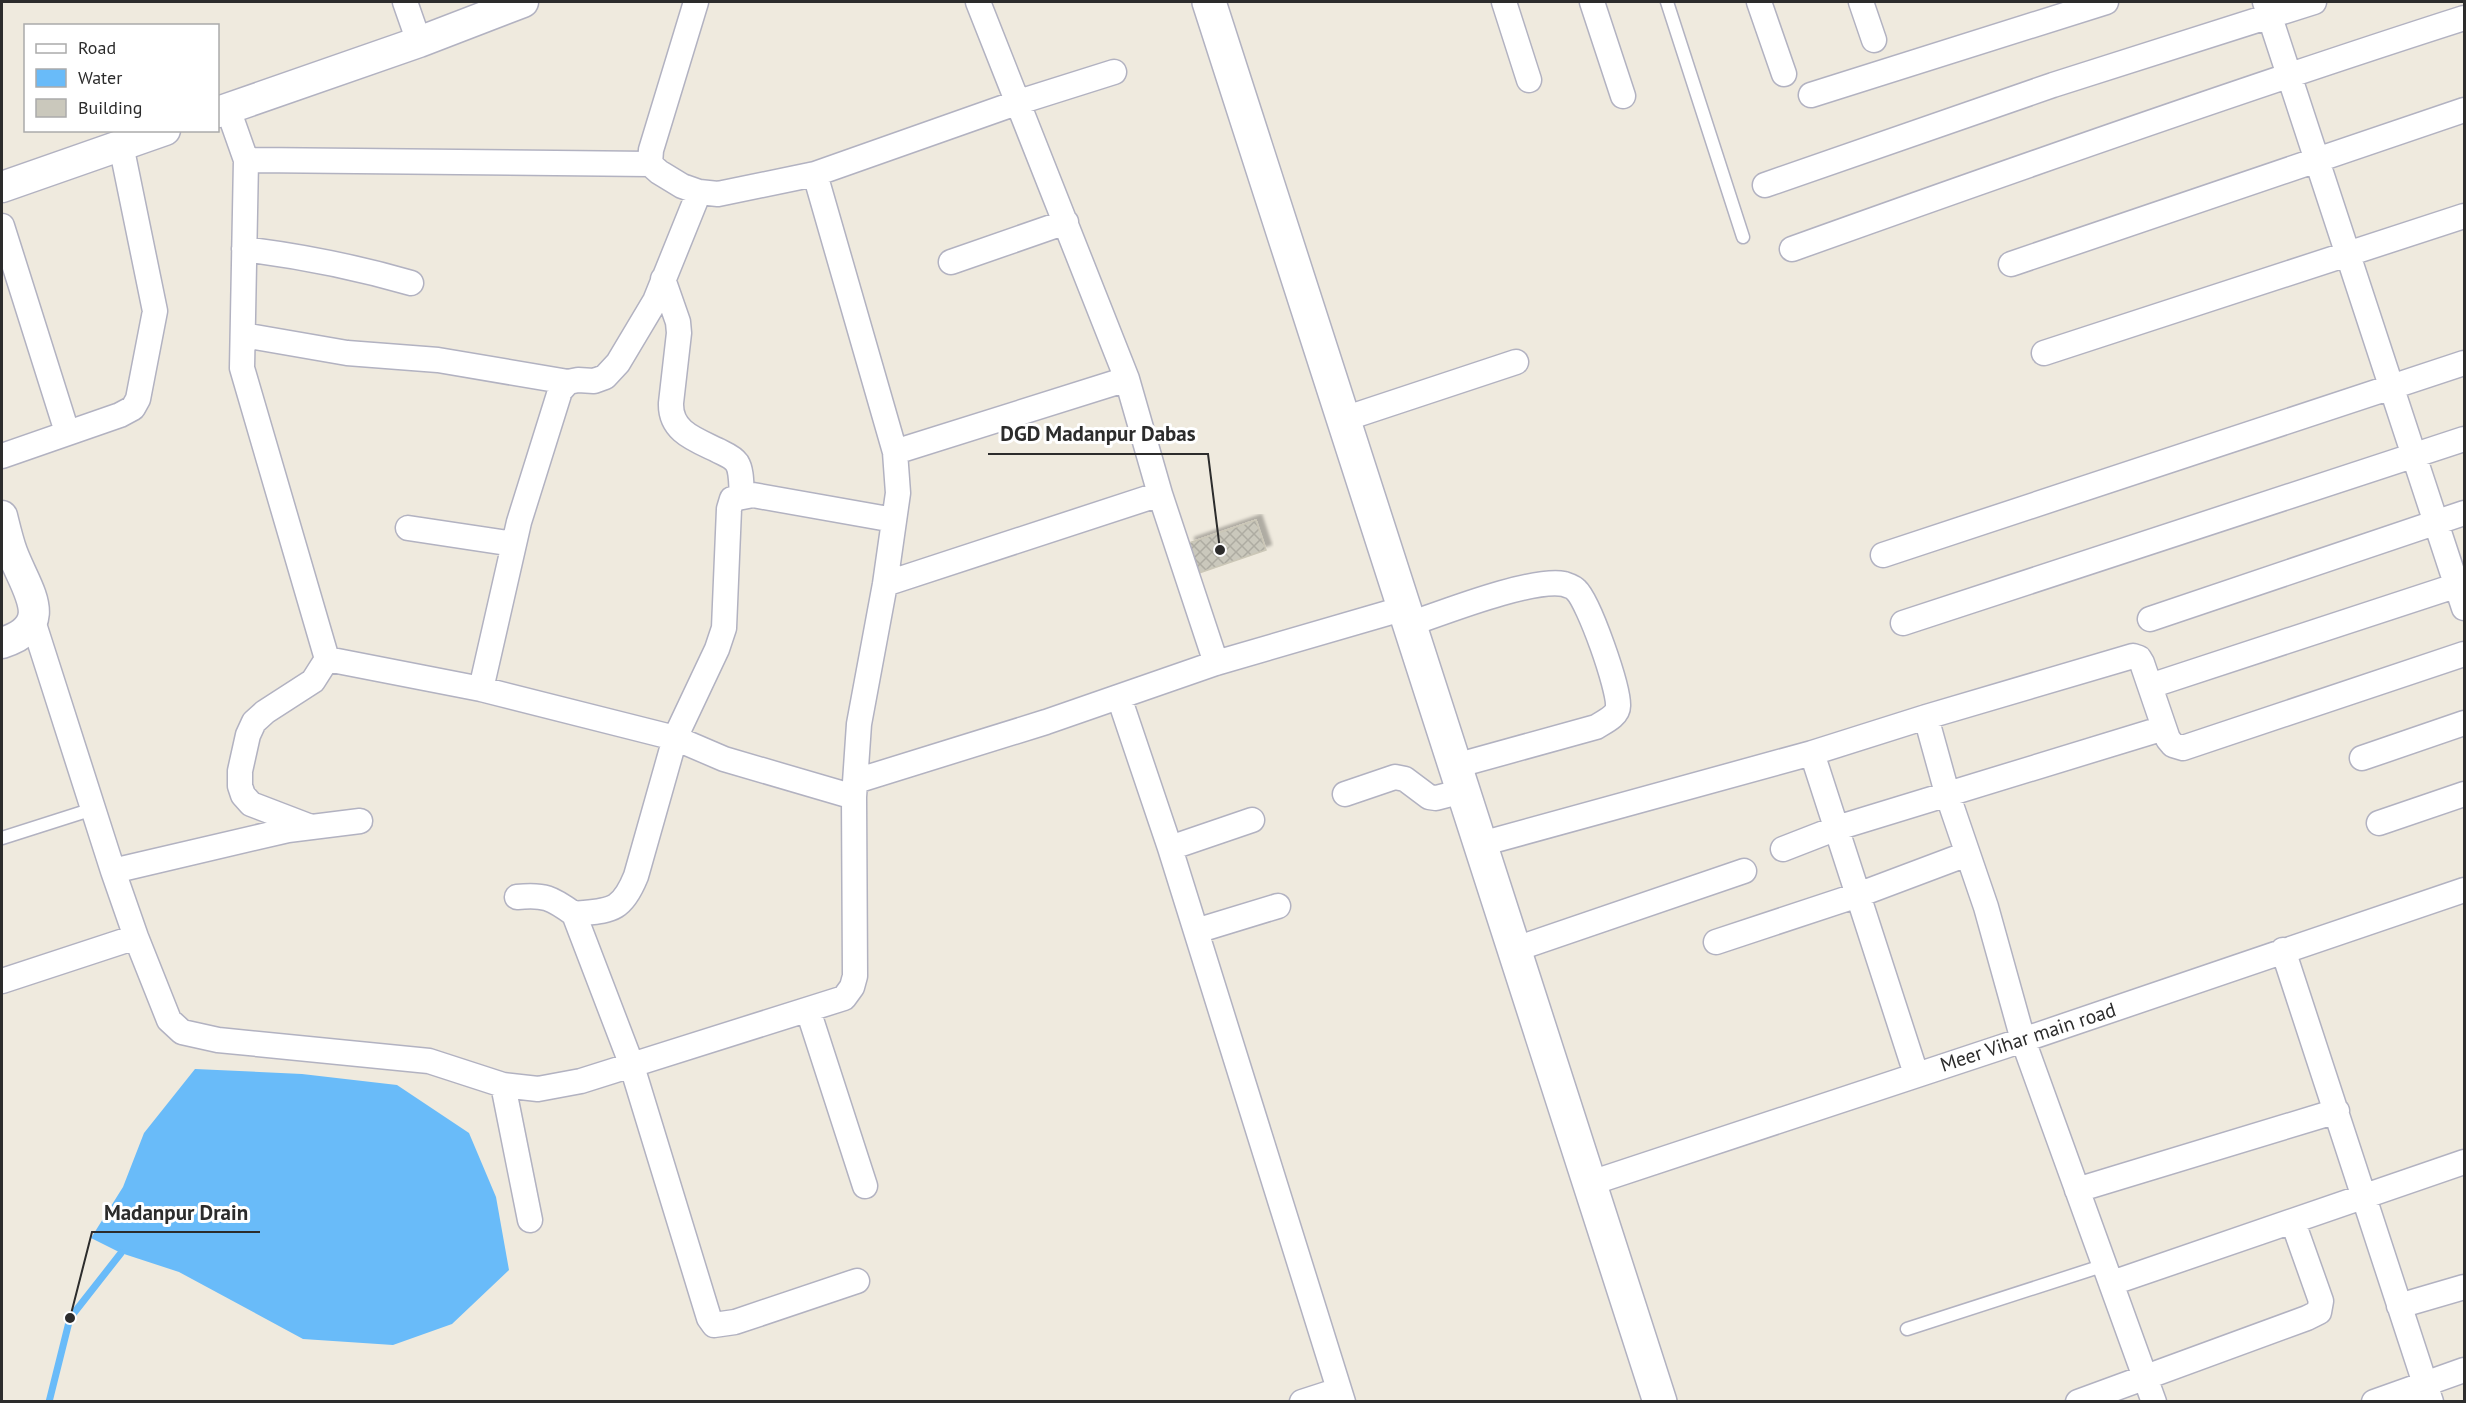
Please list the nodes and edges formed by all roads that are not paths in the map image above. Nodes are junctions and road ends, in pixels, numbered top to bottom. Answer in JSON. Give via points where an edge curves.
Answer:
{"nodes":[{"id":1,"x":405,"y":2,"type":"edge"},
{"id":2,"x":523,"y":2,"type":"edge"},
{"id":3,"x":696,"y":2,"type":"edge"},
{"id":4,"x":978,"y":2,"type":"edge"},
{"id":5,"x":1209,"y":2,"type":"edge"},
{"id":6,"x":1504,"y":2,"type":"edge"},
{"id":7,"x":1592,"y":2,"type":"edge"},
{"id":8,"x":1666,"y":2,"type":"edge"},
{"id":9,"x":1759,"y":2,"type":"edge"},
{"id":10,"x":1862,"y":2,"type":"edge"},
{"id":11,"x":2106,"y":2,"type":"edge"},
{"id":12,"x":2314,"y":2,"type":"edge"},
{"id":13,"x":2267,"y":8,"type":"edge"},
{"id":14,"x":2464,"y":18,"type":"edge"},
{"id":15,"x":1874,"y":40,"type":"dead end"},
{"id":16,"x":419,"y":42,"type":"junction"},
{"id":17,"x":1114,"y":72,"type":"dead end"},
{"id":18,"x":1784,"y":74,"type":"dead end"},
{"id":19,"x":2289,"y":74,"type":"junction"},
{"id":20,"x":1529,"y":80,"type":"dead end"},
{"id":21,"x":1811,"y":95,"type":"dead end"},
{"id":22,"x":1623,"y":96,"type":"dead end"},
{"id":23,"x":1019,"y":102,"type":"junction"},
{"id":24,"x":223,"y":110,"type":"edge"},
{"id":25,"x":2464,"y":110,"type":"edge"},
{"id":26,"x":160,"y":132,"type":"edge"},
{"id":27,"x":121,"y":146,"type":"junction"},
{"id":28,"x":246,"y":160,"type":"junction"},
{"id":29,"x":2317,"y":160,"type":"junction"},
{"id":30,"x":650,"y":164,"type":"junction"},
{"id":31,"x":815,"y":174,"type":"junction"},
{"id":32,"x":1765,"y":185,"type":"dead end"},
{"id":33,"x":2,"y":187,"type":"edge"},
{"id":34,"x":699,"y":192,"type":"junction"},
{"id":35,"x":2464,"y":216,"type":"edge"},
{"id":36,"x":1066,"y":222,"type":"junction"},
{"id":37,"x":2,"y":226,"type":"edge"},
{"id":38,"x":1743,"y":237,"type":"dead end"},
{"id":39,"x":244,"y":249,"type":"junction"},
{"id":40,"x":1792,"y":249,"type":"dead end"},
{"id":41,"x":2348,"y":254,"type":"junction"},
{"id":42,"x":951,"y":262,"type":"dead end"},
{"id":43,"x":2011,"y":264,"type":"dead end"},
{"id":44,"x":663,"y":279,"type":"junction"},
{"id":45,"x":411,"y":283,"type":"dead end"},
{"id":46,"x":243,"y":335,"type":"junction"},
{"id":47,"x":2044,"y":353,"type":"dead end"},
{"id":48,"x":1516,"y":362,"type":"dead end"},
{"id":49,"x":2464,"y":363,"type":"edge"},
{"id":50,"x":1127,"y":379,"type":"junction"},
{"id":51,"x":568,"y":382,"type":"junction"},
{"id":52,"x":2392,"y":387,"type":"junction"},
{"id":53,"x":1344,"y":419,"type":"junction"},
{"id":54,"x":67,"y":432,"type":"junction"},
{"id":55,"x":2464,"y":439,"type":"edge"},
{"id":56,"x":895,"y":452,"type":"junction"},
{"id":57,"x":2414,"y":455,"type":"junction"},
{"id":58,"x":2,"y":456,"type":"edge"},
{"id":59,"x":1160,"y":494,"type":"junction"},
{"id":60,"x":742,"y":496,"type":"junction"},
{"id":61,"x":2464,"y":513,"type":"edge"},
{"id":62,"x":2,"y":516,"type":"edge"},
{"id":63,"x":894,"y":520,"type":"junction"},
{"id":64,"x":2436,"y":523,"type":"junction"},
{"id":65,"x":408,"y":528,"type":"dead end"},
{"id":66,"x":514,"y":544,"type":"junction"},
{"id":67,"x":1883,"y":555,"type":"dead end"},
{"id":68,"x":885,"y":584,"type":"junction"},
{"id":69,"x":2461,"y":584,"type":"edge"},
{"id":70,"x":2464,"y":608,"type":"edge"},
{"id":71,"x":1407,"y":616,"type":"junction"},
{"id":72,"x":2150,"y":619,"type":"dead end"},
{"id":73,"x":33,"y":621,"type":"junction"},
{"id":74,"x":1903,"y":624,"type":"dead end"},
{"id":75,"x":2,"y":643,"type":"edge"},
{"id":76,"x":2464,"y":654,"type":"edge"},
{"id":77,"x":327,"y":659,"type":"junction"},
{"id":78,"x":1216,"y":663,"type":"junction"},
{"id":79,"x":2151,"y":686,"type":"junction"},
{"id":80,"x":482,"y":689,"type":"junction"},
{"id":81,"x":1119,"y":697,"type":"junction"},
{"id":82,"x":1926,"y":717,"type":"junction"},
{"id":83,"x":2464,"y":723,"type":"edge"},
{"id":84,"x":2163,"y":728,"type":"junction"},
{"id":85,"x":675,"y":738,"type":"junction"},
{"id":86,"x":1812,"y":753,"type":"junction"},
{"id":87,"x":2362,"y":758,"type":"dead end"},
{"id":88,"x":1459,"y":779,"type":"junction"},
{"id":89,"x":855,"y":789,"type":"junction"},
{"id":90,"x":1947,"y":793,"type":"junction"},
{"id":91,"x":1345,"y":794,"type":"dead end"},
{"id":92,"x":2464,"y":794,"type":"edge"},
{"id":93,"x":93,"y":809,"type":"junction"},
{"id":94,"x":1252,"y":820,"type":"dead end"},
{"id":95,"x":360,"y":821,"type":"dead end"},
{"id":96,"x":2379,"y":823,"type":"dead end"},
{"id":97,"x":311,"y":827,"type":"junction"},
{"id":98,"x":1837,"y":828,"type":"junction"},
{"id":99,"x":2,"y":838,"type":"edge"},
{"id":100,"x":1481,"y":844,"type":"junction"},
{"id":101,"x":1170,"y":848,"type":"junction"},
{"id":102,"x":1783,"y":849,"type":"dead end"},
{"id":103,"x":1967,"y":854,"type":"junction"},
{"id":104,"x":113,"y":871,"type":"junction"},
{"id":105,"x":1744,"y":871,"type":"dead end"},
{"id":106,"x":2464,"y":890,"type":"edge"},
{"id":107,"x":1858,"y":895,"type":"junction"},
{"id":108,"x":517,"y":897,"type":"dead end"},
{"id":109,"x":1278,"y":906,"type":"dead end"},
{"id":110,"x":574,"y":914,"type":"junction"},
{"id":111,"x":1196,"y":931,"type":"junction"},
{"id":112,"x":136,"y":937,"type":"junction"},
{"id":113,"x":1716,"y":942,"type":"dead end"},
{"id":114,"x":1516,"y":950,"type":"junction"},
{"id":115,"x":2283,"y":950,"type":"junction"},
{"id":116,"x":2,"y":981,"type":"edge"},
{"id":117,"x":808,"y":1010,"type":"junction"},
{"id":118,"x":2023,"y":1040,"type":"junction"},
{"id":119,"x":631,"y":1063,"type":"junction"},
{"id":120,"x":1916,"y":1074,"type":"junction"},
{"id":121,"x":503,"y":1085,"type":"junction"},
{"id":122,"x":2337,"y":1111,"type":"junction"},
{"id":123,"x":2464,"y":1162,"type":"edge"},
{"id":124,"x":1591,"y":1183,"type":"junction"},
{"id":125,"x":865,"y":1186,"type":"dead end"},
{"id":126,"x":2077,"y":1190,"type":"junction"},
{"id":127,"x":2363,"y":1196,"type":"junction"},
{"id":128,"x":530,"y":1220,"type":"dead end"},
{"id":129,"x":2293,"y":1222,"type":"junction"},
{"id":130,"x":2109,"y":1274,"type":"junction"},
{"id":131,"x":857,"y":1281,"type":"dead end"},
{"id":132,"x":2464,"y":1287,"type":"edge"},
{"id":133,"x":2399,"y":1306,"type":"junction"},
{"id":134,"x":1907,"y":1329,"type":"dead end"},
{"id":135,"x":2464,"y":1370,"type":"edge"},
{"id":136,"x":2147,"y":1378,"type":"junction"},
{"id":137,"x":2428,"y":1393,"type":"edge"},
{"id":138,"x":1341,"y":1396,"type":"edge"},
{"id":139,"x":1302,"y":1401,"type":"edge"},
{"id":140,"x":1660,"y":1401,"type":"edge"},
{"id":141,"x":2078,"y":1401,"type":"edge"},
{"id":142,"x":2154,"y":1401,"type":"edge"},
{"id":143,"x":2374,"y":1401,"type":"edge"}],
"edges":[{"from":1,"to":16,"type":"street"},
{"from":2,"to":16,"type":"street"},
{"from":3,"to":30,"type":"street"},
{"from":4,"to":23,"type":"street"},
{"from":5,"to":53,"type":"main road"},
{"from":6,"to":20,"type":"street"},
{"from":7,"to":22,"type":"street"},
{"from":8,"to":38,"type":"lane"},
{"from":9,"to":18,"type":"street"},
{"from":10,"to":15,"type":"street"},
{"from":11,"to":21,"type":"street"},
{"from":12,"to":13,"type":"street"},
{"from":13,"to":19,"type":"street"},
{"from":13,"to":32,"type":"street"},
{"from":14,"to":19,"type":"street"},
{"from":16,"to":24,"type":"street"},
{"from":17,"to":23,"type":"street"},
{"from":19,"to":29,"type":"street"},
{"from":19,"to":40,"type":"street"},
{"from":23,"to":31,"type":"street"},
{"from":23,"to":36,"type":"street"},
{"from":24,"to":28,"type":"street"},
{"from":25,"to":29,"type":"street"},
{"from":26,"to":27,"type":"street"},
{"from":27,"to":33,"type":"street"},
{"from":27,"to":54,"type":"street","via":[[152,289],[155,320],[133,408]]},
{"from":28,"to":30,"type":"street"},
{"from":28,"to":39,"type":"street"},
{"from":29,"to":41,"type":"street"},
{"from":29,"to":43,"type":"street"},
{"from":30,"to":34,"type":"street","via":[[682,186]]},
{"from":31,"to":34,"type":"street","via":[[718,194]]},
{"from":31,"to":56,"type":"street"},
{"from":34,"to":44,"type":"street"},
{"from":35,"to":41,"type":"street"},
{"from":36,"to":42,"type":"street"},
{"from":36,"to":50,"type":"street"},
{"from":37,"to":54,"type":"street"},
{"from":39,"to":45,"type":"street","via":[[361,268]]},
{"from":39,"to":46,"type":"street"},
{"from":41,"to":47,"type":"street"},
{"from":41,"to":52,"type":"street"},
{"from":44,"to":51,"type":"street","via":[[655,301],[618,363],[605,377]]},
{"from":44,"to":60,"type":"street","via":[[679,333],[671,414],[689,435],[735,460]]},
{"from":46,"to":51,"type":"street","via":[[347,353],[438,360]]},
{"from":46,"to":77,"type":"street","via":[[242,368]]},
{"from":48,"to":53,"type":"street"},
{"from":49,"to":52,"type":"street"},
{"from":50,"to":56,"type":"street"},
{"from":50,"to":59,"type":"street"},
{"from":51,"to":66,"type":"street","via":[[555,404]]},
{"from":52,"to":57,"type":"street"},
{"from":52,"to":67,"type":"street"},
{"from":53,"to":71,"type":"main road"},
{"from":54,"to":58,"type":"street"},
{"from":55,"to":57,"type":"street"},
{"from":56,"to":63,"type":"street","via":[[898,493]]},
{"from":57,"to":64,"type":"street"},
{"from":57,"to":74,"type":"street"},
{"from":59,"to":68,"type":"street"},
{"from":59,"to":78,"type":"street"},
{"from":60,"to":63,"type":"street"},
{"from":60,"to":85,"type":"street","via":[[732,499],[729,509],[724,628]]},
{"from":61,"to":64,"type":"street"},
{"from":62,"to":73,"type":"street","via":[[12,552],[30,591]]},
{"from":63,"to":68,"type":"street"},
{"from":64,"to":69,"type":"street"},
{"from":64,"to":72,"type":"street"},
{"from":65,"to":66,"type":"street"},
{"from":66,"to":80,"type":"street"},
{"from":68,"to":89,"type":"street","via":[[859,724]]},
{"from":69,"to":70,"type":"street"},
{"from":69,"to":79,"type":"street"},
{"from":71,"to":78,"type":"street"},
{"from":71,"to":88,"type":"main road"},
{"from":71,"to":88,"type":"street","via":[[1541,583],[1565,584],[1576,589],[1589,614],[1610,673],[1618,706],[1614,715],[1596,727]]},
{"from":73,"to":75,"type":"street","via":[[27,632]]},
{"from":73,"to":93,"type":"street"},
{"from":76,"to":84,"type":"street","via":[[2193,746],[2173,745]]},
{"from":77,"to":80,"type":"street"},
{"from":77,"to":97,"type":"street","via":[[313,681],[254,722],[240,771],[240,786],[251,804]]},
{"from":78,"to":81,"type":"street"},
{"from":79,"to":82,"type":"street","via":[[2139,658],[2133,656]]},
{"from":79,"to":84,"type":"street"},
{"from":80,"to":85,"type":"street"},
{"from":81,"to":89,"type":"street"},
{"from":81,"to":101,"type":"street"},
{"from":82,"to":86,"type":"street"},
{"from":82,"to":90,"type":"street"},
{"from":83,"to":87,"type":"street"},
{"from":84,"to":90,"type":"street"},
{"from":85,"to":89,"type":"street","via":[[724,759]]},
{"from":85,"to":110,"type":"street","via":[[627,898],[615,907]]},
{"from":86,"to":98,"type":"street"},
{"from":86,"to":100,"type":"street"},
{"from":88,"to":91,"type":"street","via":[[1436,798],[1395,777]]},
{"from":88,"to":100,"type":"main road"},
{"from":89,"to":117,"type":"street","via":[[855,976],[843,998]]},
{"from":90,"to":98,"type":"street"},
{"from":90,"to":103,"type":"street"},
{"from":92,"to":96,"type":"street"},
{"from":93,"to":99,"type":"lane"},
{"from":93,"to":104,"type":"street"},
{"from":94,"to":101,"type":"street"},
{"from":95,"to":97,"type":"street"},
{"from":97,"to":104,"type":"street"},
{"from":98,"to":102,"type":"street"},
{"from":98,"to":107,"type":"street"},
{"from":100,"to":114,"type":"main road"},
{"from":101,"to":111,"type":"street"},
{"from":103,"to":107,"type":"street"},
{"from":103,"to":118,"type":"street","via":[[1986,906]]},
{"from":104,"to":112,"type":"street"},
{"from":105,"to":114,"type":"street"},
{"from":106,"to":115,"type":"street","name":"Meer Vihar main road"},
{"from":107,"to":113,"type":"street"},
{"from":107,"to":120,"type":"street"},
{"from":108,"to":110,"type":"street","via":[[538,895],[554,900]]},
{"from":109,"to":111,"type":"street"},
{"from":110,"to":119,"type":"street"},
{"from":111,"to":138,"type":"street"},
{"from":112,"to":116,"type":"street"},
{"from":112,"to":121,"type":"street","via":[[169,1020],[182,1032],[218,1040],[429,1061]]},
{"from":114,"to":124,"type":"main road"},
{"from":115,"to":118,"type":"street","name":"Meer Vihar main road"},
{"from":115,"to":122,"type":"street"},
{"from":117,"to":119,"type":"street"},
{"from":117,"to":125,"type":"street"},
{"from":118,"to":120,"type":"street","name":"Meer Vihar main road"},
{"from":118,"to":126,"type":"street"},
{"from":119,"to":121,"type":"street","via":[[581,1081],[538,1089]]},
{"from":119,"to":131,"type":"street","via":[[714,1325],[735,1322]]},
{"from":120,"to":124,"type":"street","name":"Meer Vihar main road"},
{"from":121,"to":128,"type":"street"},
{"from":122,"to":126,"type":"street"},
{"from":122,"to":127,"type":"street"},
{"from":123,"to":127,"type":"street"},
{"from":124,"to":140,"type":"main road"},
{"from":126,"to":130,"type":"street"},
{"from":127,"to":129,"type":"street"},
{"from":127,"to":133,"type":"street"},
{"from":129,"to":130,"type":"street"},
{"from":129,"to":136,"type":"street","via":[[2321,1301],[2319,1312]]},
{"from":130,"to":134,"type":"lane"},
{"from":130,"to":136,"type":"street"},
{"from":132,"to":133,"type":"street"},
{"from":133,"to":137,"type":"street"},
{"from":135,"to":137,"type":"street"},
{"from":136,"to":141,"type":"street"},
{"from":136,"to":142,"type":"street"},
{"from":137,"to":143,"type":"street"},
{"from":138,"to":139,"type":"street"}]}
